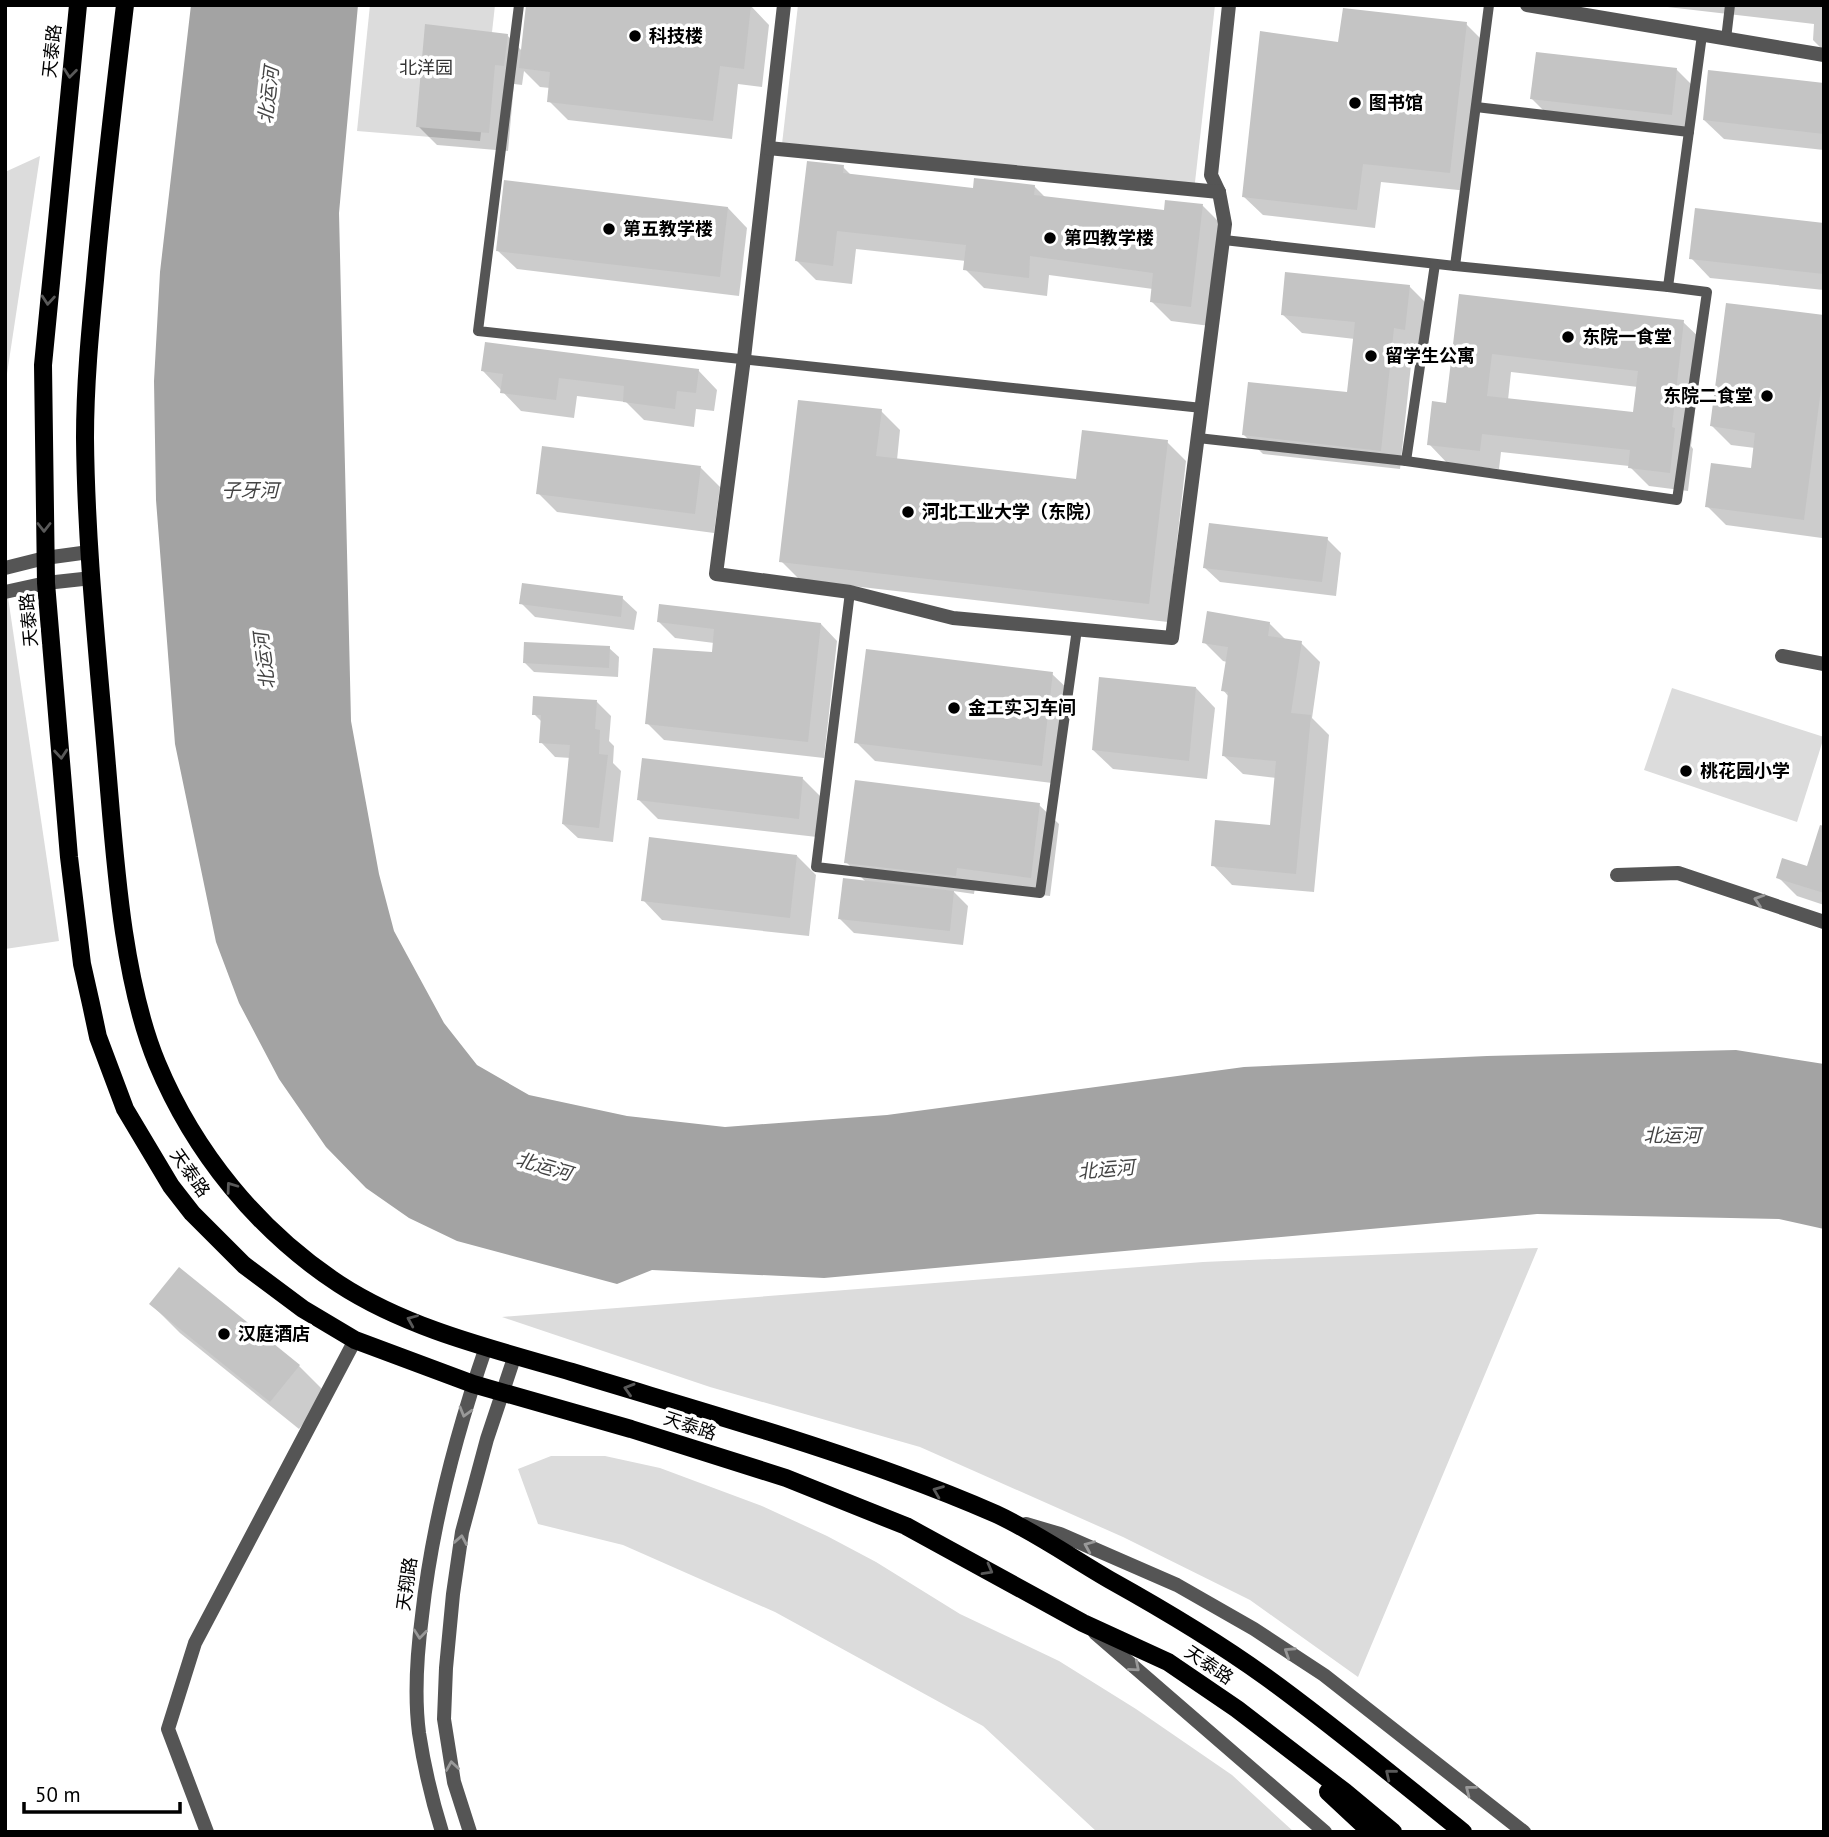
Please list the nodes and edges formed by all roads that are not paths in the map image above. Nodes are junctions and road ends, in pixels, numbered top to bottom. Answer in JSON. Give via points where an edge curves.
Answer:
{"nodes":[{"id":1,"x":78,"y":5,"type":"edge"},
{"id":2,"x":125,"y":5,"type":"edge"},
{"id":3,"x":519,"y":5,"type":"edge"},
{"id":4,"x":784,"y":5,"type":"edge"},
{"id":5,"x":1229,"y":5,"type":"edge"},
{"id":6,"x":1489,"y":5,"type":"edge"},
{"id":7,"x":1527,"y":5,"type":"edge"},
{"id":8,"x":1730,"y":5,"type":"edge"},
{"id":9,"x":1558,"y":8,"type":"edge"},
{"id":10,"x":1702,"y":35,"type":"junction"},
{"id":11,"x":1726,"y":39,"type":"junction"},
{"id":12,"x":1824,"y":55,"type":"edge"},
{"id":13,"x":1476,"y":107,"type":"junction"},
{"id":14,"x":1689,"y":132,"type":"junction"},
{"id":15,"x":768,"y":148,"type":"junction"},
{"id":16,"x":1219,"y":192,"type":"junction"},
{"id":17,"x":1224,"y":240,"type":"junction"},
{"id":18,"x":1435,"y":264,"type":"junction"},
{"id":19,"x":1455,"y":266,"type":"junction"},
{"id":20,"x":1668,"y":288,"type":"junction"},
{"id":21,"x":744,"y":358,"type":"junction"},
{"id":22,"x":1202,"y":408,"type":"junction"},
{"id":23,"x":1198,"y":438,"type":"junction"},
{"id":24,"x":1406,"y":461,"type":"junction"},
{"id":25,"x":89,"y":552,"type":"junction"},
{"id":26,"x":44,"y":558,"type":"junction"},
{"id":27,"x":5,"y":568,"type":"edge"},
{"id":28,"x":92,"y":578,"type":"junction"},
{"id":29,"x":46,"y":583,"type":"junction"},
{"id":30,"x":5,"y":592,"type":"edge"},
{"id":31,"x":850,"y":592,"type":"junction"},
{"id":32,"x":1077,"y":629,"type":"junction"},
{"id":33,"x":1782,"y":656,"type":"dead end"},
{"id":34,"x":1824,"y":664,"type":"edge"},
{"id":35,"x":1617,"y":875,"type":"dead end"},
{"id":36,"x":1824,"y":922,"type":"edge"},
{"id":37,"x":355,"y":1340,"type":"junction"},
{"id":38,"x":486,"y":1347,"type":"junction"},
{"id":39,"x":515,"y":1355,"type":"junction"},
{"id":40,"x":473,"y":1384,"type":"junction"},
{"id":41,"x":502,"y":1392,"type":"junction"},
{"id":42,"x":1001,"y":1516,"type":"junction"},
{"id":43,"x":1083,"y":1623,"type":"junction"},
{"id":44,"x":1237,"y":1709,"type":"junction"},
{"id":45,"x":207,"y":1832,"type":"edge"},
{"id":46,"x":442,"y":1832,"type":"edge"},
{"id":47,"x":470,"y":1832,"type":"edge"},
{"id":48,"x":1325,"y":1832,"type":"edge"},
{"id":49,"x":1371,"y":1832,"type":"edge"},
{"id":50,"x":1392,"y":1832,"type":"edge"},
{"id":51,"x":1463,"y":1832,"type":"edge"},
{"id":52,"x":1524,"y":1832,"type":"edge"}],
"edges":[{"from":1,"to":26,"type":"main road","name":"天泰路","one_way":true,"via":[[43,365]]},
{"from":2,"to":25,"type":"main road","name":"天泰路","via":[[89,347],[85,436]]},
{"from":3,"to":21,"type":"lane","via":[[478,331]]},
{"from":4,"to":15,"type":"street"},
{"from":5,"to":16,"type":"street","via":[[1211,175]]},
{"from":6,"to":13,"type":"lane"},
{"from":7,"to":9,"type":"street"},
{"from":8,"to":11,"type":"lane"},
{"from":9,"to":10,"type":"street"},
{"from":10,"to":11,"type":"street"},
{"from":10,"to":14,"type":"lane"},
{"from":11,"to":12,"type":"street"},
{"from":13,"to":14,"type":"lane"},
{"from":13,"to":19,"type":"lane"},
{"from":14,"to":20,"type":"lane"},
{"from":15,"to":16,"type":"street"},
{"from":15,"to":21,"type":"street"},
{"from":16,"to":17,"type":"street"},
{"from":17,"to":18,"type":"lane"},
{"from":17,"to":22,"type":"street"},
{"from":18,"to":19,"type":"lane"},
{"from":18,"to":24,"type":"lane"},
{"from":19,"to":20,"type":"lane"},
{"from":20,"to":24,"type":"lane","via":[[1707,292],[1677,500]]},
{"from":21,"to":22,"type":"lane"},
{"from":21,"to":31,"type":"street","via":[[716,574]]},
{"from":22,"to":23,"type":"street"},
{"from":23,"to":24,"type":"lane"},
{"from":23,"to":32,"type":"street","via":[[1172,638]]},
{"from":25,"to":26,"type":"street"},
{"from":25,"to":28,"type":"main road","name":"天泰路"},
{"from":26,"to":27,"type":"street"},
{"from":26,"to":29,"type":"main road","name":"天泰路"},
{"from":28,"to":29,"type":"street"},
{"from":38,"to":28,"type":"main road","name":"天泰路","one_way":true,"via":[[382,1307],[314,1267],[240,1198],[176,1105],[155,1058],[129,958],[111,811]]},
{"from":29,"to":30,"type":"street"},
{"from":29,"to":37,"type":"main road","name":"天泰路","one_way":true,"via":[[82,964],[98,1037],[125,1109],[172,1186],[217,1240],[271,1287]]},
{"from":31,"to":32,"type":"street","via":[[953,618]]},
{"from":31,"to":32,"type":"lane","via":[[816,867],[1040,893]]},
{"from":33,"to":34,"type":"street"},
{"from":36,"to":35,"type":"street","one_way":true,"via":[[1678,873]]},
{"from":37,"to":40,"type":"main road","name":"天泰路"},
{"from":37,"to":45,"type":"street","via":[[195,1643],[168,1729]]},
{"from":38,"to":39,"type":"main road","name":"天泰路"},
{"from":38,"to":40,"type":"street","name":"天翔路"},
{"from":39,"to":41,"type":"street"},
{"from":42,"to":39,"type":"main road","name":"天泰路","one_way":true,"via":[[860,1462]]},
{"from":40,"to":41,"type":"main road","name":"天泰路"},
{"from":40,"to":46,"type":"street","name":"天翔路","one_way":true,"via":[[436,1518],[416,1663],[419,1732]]},
{"from":41,"to":43,"type":"main road","name":"天泰路","one_way":true,"via":[[786,1478],[862,1507],[906,1526]]},
{"from":47,"to":41,"type":"street","one_way":true,"via":[[454,1782],[444,1719],[446,1668],[462,1532]]},
{"from":51,"to":42,"type":"main road","name":"天泰路","one_way":true,"via":[[1268,1678],[1190,1625]]},
{"from":52,"to":42,"type":"street","one_way":true,"via":[[1324,1675],[1254,1629],[1128,1562]]},
{"from":43,"to":44,"type":"main road","name":"天泰路","via":[[1168,1662]]},
{"from":43,"to":48,"type":"street","one_way":true},
{"from":44,"to":49,"type":"main road"},
{"from":44,"to":50,"type":"main road"}]}
